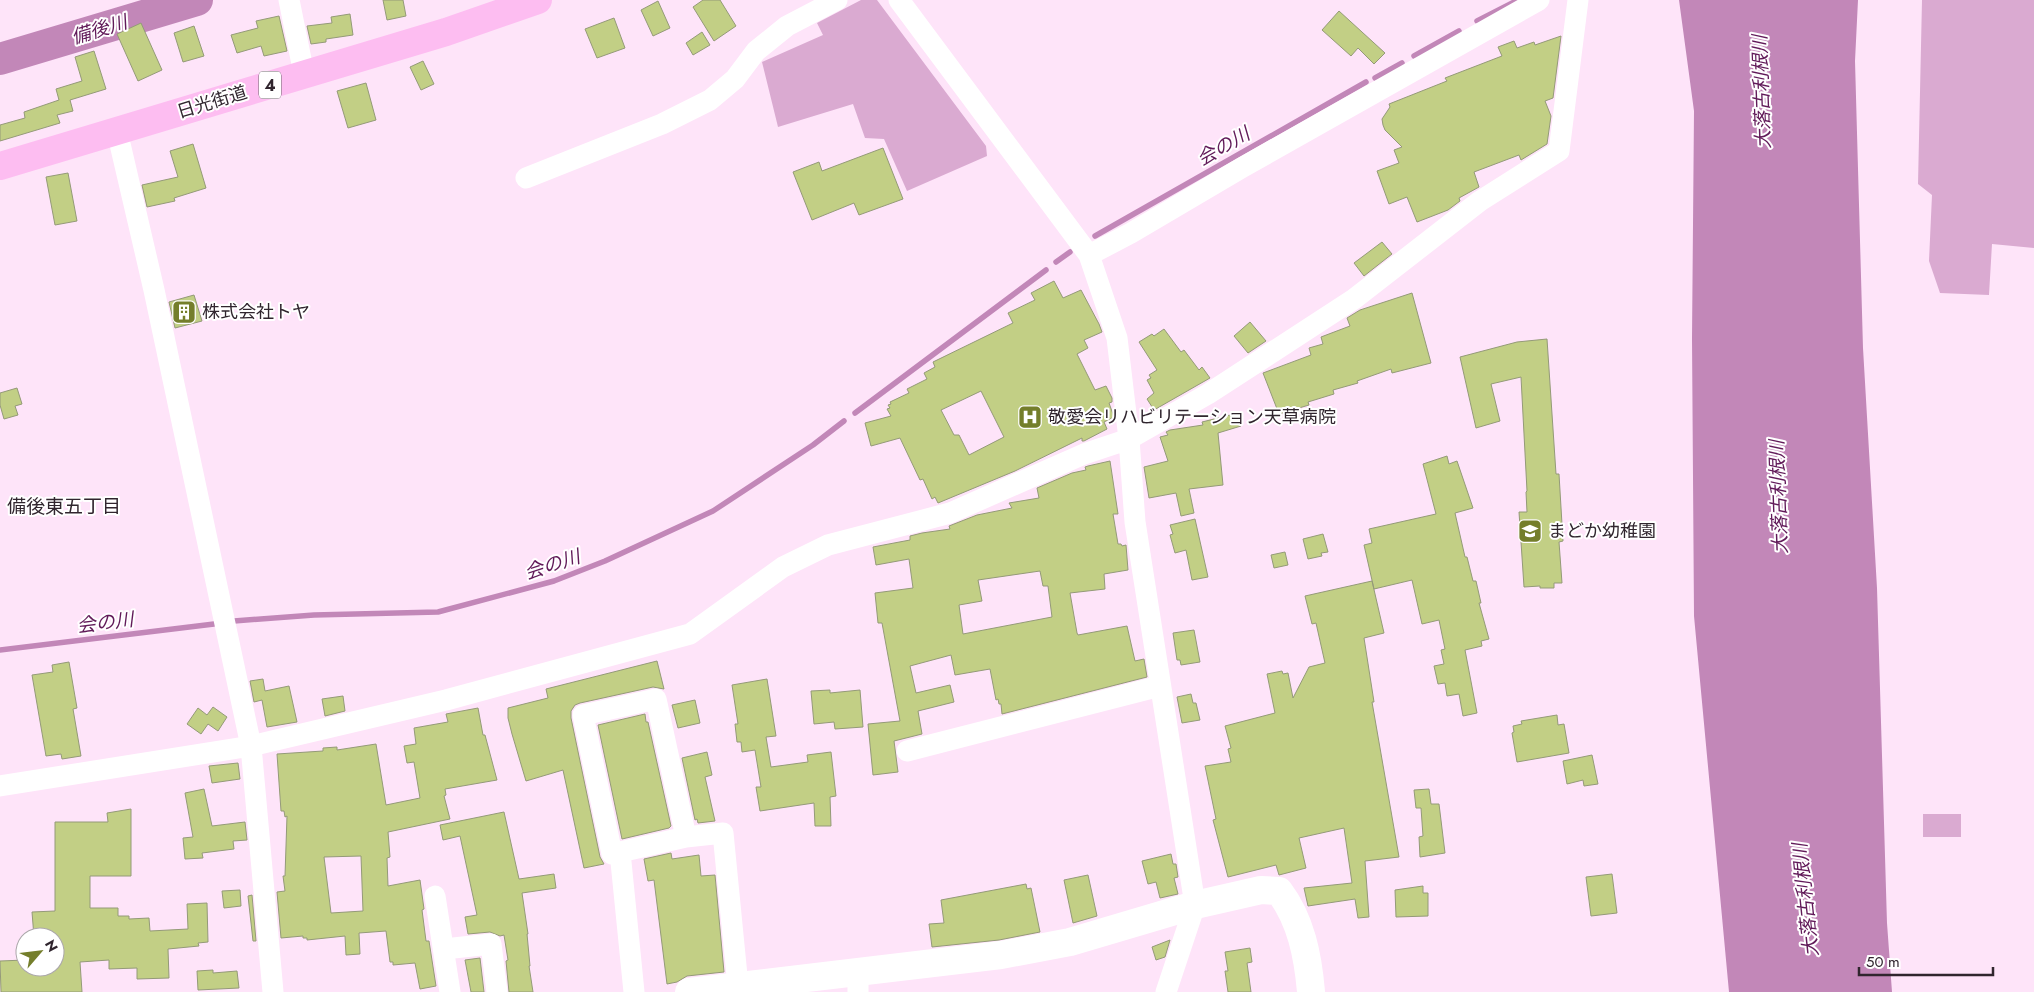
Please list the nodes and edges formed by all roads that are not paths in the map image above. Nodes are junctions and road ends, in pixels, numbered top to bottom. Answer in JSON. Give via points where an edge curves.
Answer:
{"nodes":[{"id":1,"x":289,"y":0,"type":"edge"},
{"id":2,"x":538,"y":0,"type":"edge"},
{"id":3,"x":837,"y":0,"type":"edge"},
{"id":4,"x":899,"y":0,"type":"edge"},
{"id":5,"x":1539,"y":0,"type":"edge"},
{"id":6,"x":1578,"y":0,"type":"edge"},
{"id":7,"x":304,"y":74,"type":"junction"},
{"id":8,"x":117,"y":131,"type":"junction"},
{"id":9,"x":0,"y":166,"type":"edge"},
{"id":10,"x":526,"y":178,"type":"dead end"},
{"id":11,"x":1089,"y":255,"type":"junction"},
{"id":12,"x":1129,"y":439,"type":"junction"},
{"id":13,"x":1160,"y":686,"type":"junction"},
{"id":14,"x":251,"y":746,"type":"junction"},
{"id":15,"x":907,"y":751,"type":"dead end"},
{"id":16,"x":0,"y":786,"type":"edge"},
{"id":17,"x":686,"y":837,"type":"junction"},
{"id":18,"x":620,"y":852,"type":"junction"},
{"id":19,"x":435,"y":896,"type":"dead end"},
{"id":20,"x":1195,"y":906,"type":"junction"},
{"id":21,"x":444,"y":950,"type":"junction"},
{"id":22,"x":858,"y":982,"type":"edge"},
{"id":23,"x":738,"y":986,"type":"junction"},
{"id":24,"x":273,"y":992,"type":"edge"},
{"id":25,"x":450,"y":992,"type":"edge"},
{"id":26,"x":497,"y":992,"type":"edge"},
{"id":27,"x":634,"y":992,"type":"edge"},
{"id":28,"x":689,"y":992,"type":"edge"},
{"id":29,"x":1166,"y":992,"type":"edge"},
{"id":30,"x":1311,"y":992,"type":"edge"}],
"edges":[{"from":1,"to":7,"type":"street"},
{"from":2,"to":7,"type":"highway","name":"日光街道","number":"4","via":[[446,32]]},
{"from":3,"to":10,"type":"street","via":[[781,31],[756,51],[734,79],[710,100],[662,124]]},
{"from":4,"to":11,"type":"street"},
{"from":5,"to":11,"type":"street"},
{"from":6,"to":12,"type":"street","via":[[1559,150],[1480,202],[1354,299],[1208,394]]},
{"from":7,"to":8,"type":"highway","name":"日光街道","number":"4"},
{"from":8,"to":9,"type":"highway","name":"日光街道","number":"4"},
{"from":8,"to":14,"type":"street"},
{"from":11,"to":12,"type":"street","via":[[1117,338]]},
{"from":12,"to":13,"type":"street","via":[[1135,522]]},
{"from":12,"to":14,"type":"street","via":[[1084,454],[950,513],[828,545],[783,567],[690,634],[446,700]]},
{"from":13,"to":15,"type":"street"},
{"from":13,"to":20,"type":"street"},
{"from":14,"to":16,"type":"street"},
{"from":14,"to":24,"type":"street"},
{"from":17,"to":18,"type":"street"},
{"from":17,"to":18,"type":"street","via":[[656,699],[583,715],[612,854]]},
{"from":17,"to":23,"type":"street","via":[[723,833]]},
{"from":18,"to":27,"type":"street"},
{"from":19,"to":21,"type":"street"},
{"from":20,"to":22,"type":"street","via":[[1070,942]]},
{"from":20,"to":29,"type":"street"},
{"from":20,"to":30,"type":"street","via":[[1261,890],[1279,891],[1289,905],[1302,938]]},
{"from":21,"to":25,"type":"street"},
{"from":21,"to":26,"type":"street","via":[[490,944]]},
{"from":22,"to":23,"type":"street"},
{"from":23,"to":28,"type":"street"}]}
